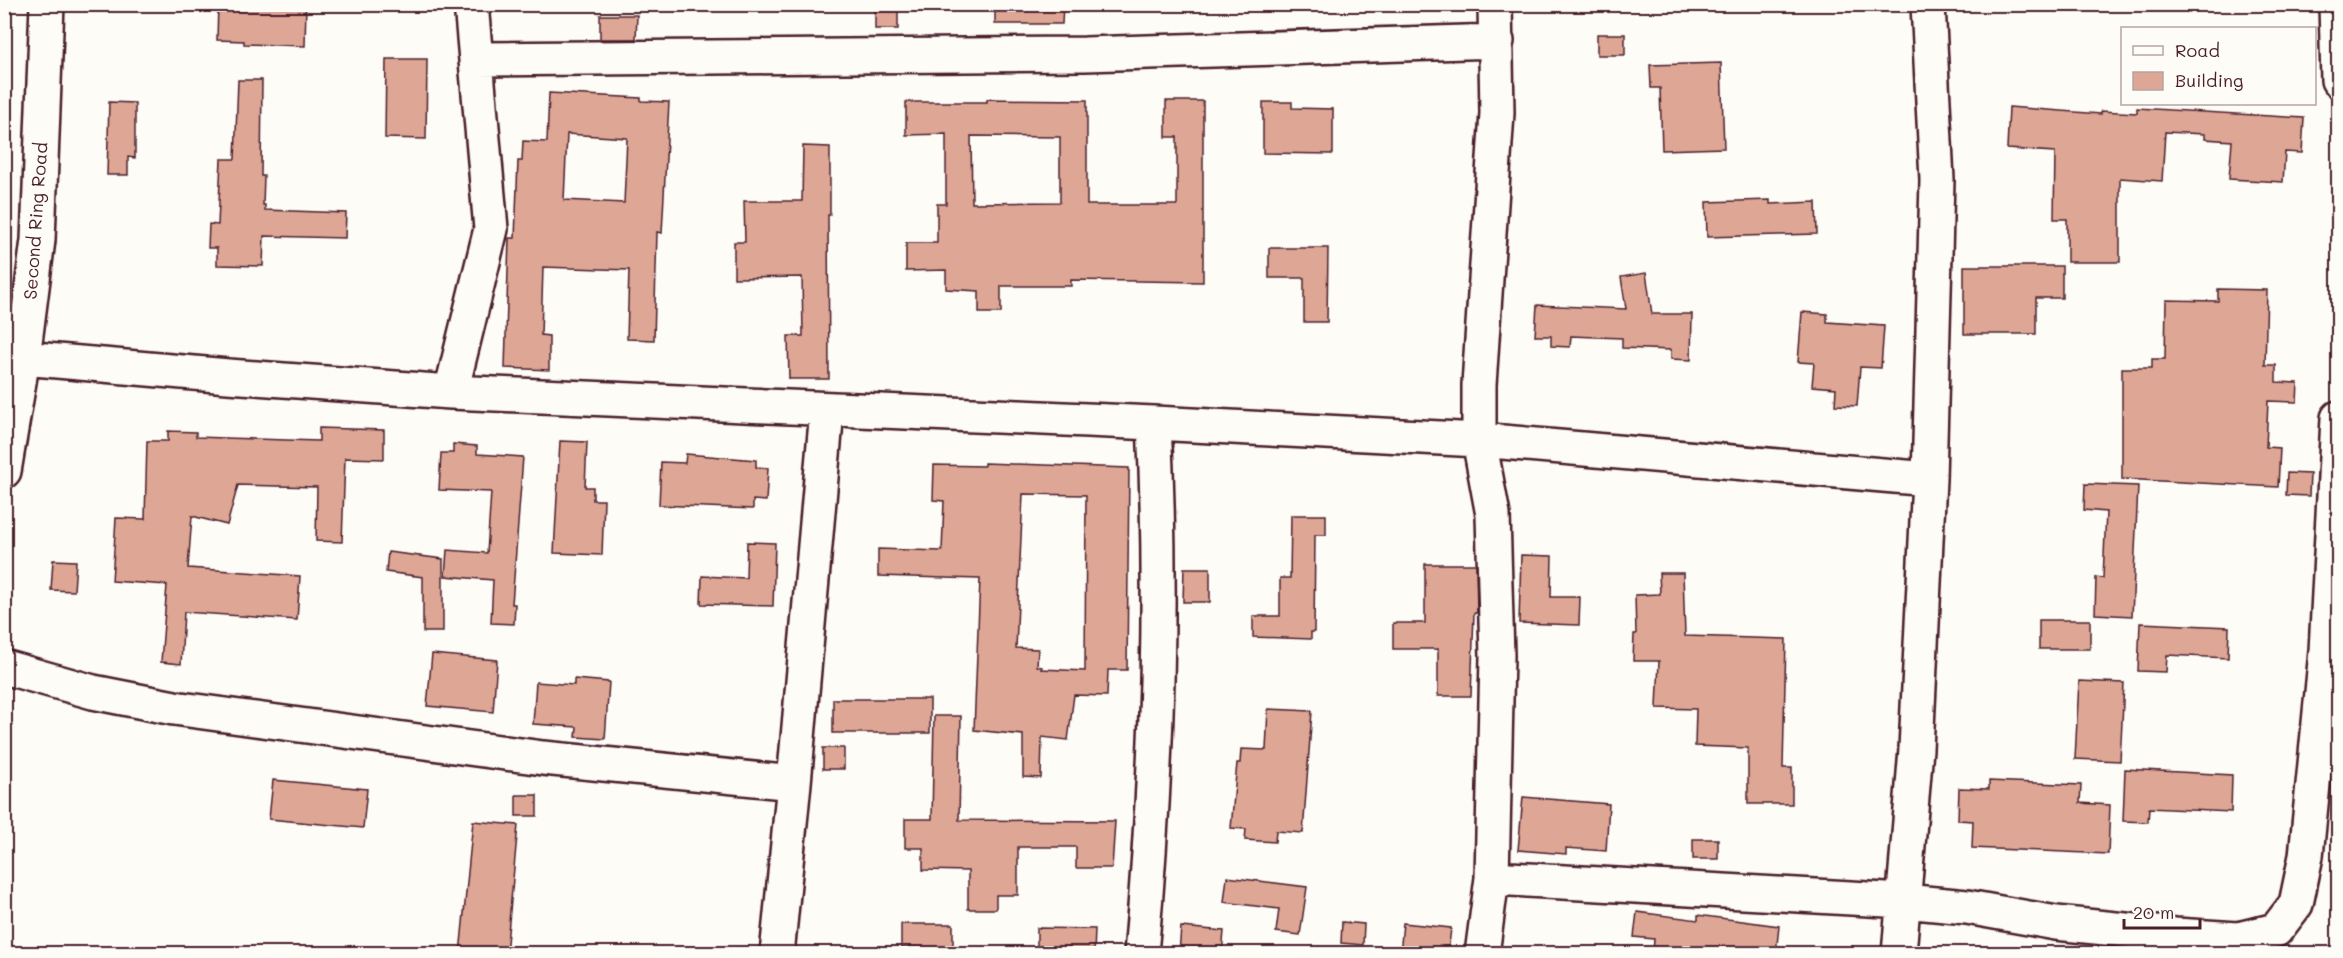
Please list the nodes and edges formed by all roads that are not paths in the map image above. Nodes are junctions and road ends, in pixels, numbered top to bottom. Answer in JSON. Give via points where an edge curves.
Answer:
{"nodes":[{"id":1,"x":47,"y":4,"type":"edge"},
{"id":2,"x":471,"y":4,"type":"edge"},
{"id":3,"x":1495,"y":4,"type":"edge"},
{"id":4,"x":1928,"y":4,"type":"edge"},
{"id":5,"x":2336,"y":4,"type":"edge"},
{"id":6,"x":1497,"y":41,"type":"junction"},
{"id":7,"x":476,"y":59,"type":"junction"},
{"id":8,"x":2338,"y":80,"type":"edge"},
{"id":9,"x":23,"y":358,"type":"junction"},
{"id":10,"x":452,"y":392,"type":"junction"},
{"id":11,"x":827,"y":410,"type":"junction"},
{"id":12,"x":2338,"y":418,"type":"edge"},
{"id":13,"x":1154,"y":423,"type":"junction"},
{"id":14,"x":1479,"y":440,"type":"junction"},
{"id":15,"x":4,"y":471,"type":"edge"},
{"id":16,"x":1929,"y":479,"type":"junction"},
{"id":17,"x":2332,"y":651,"type":"edge"},
{"id":18,"x":4,"y":667,"type":"edge"},
{"id":19,"x":794,"y":783,"type":"junction"},
{"id":20,"x":1492,"y":878,"type":"junction"},
{"id":21,"x":1904,"y":900,"type":"junction"},
{"id":22,"x":777,"y":954,"type":"edge"},
{"id":23,"x":1141,"y":954,"type":"edge"},
{"id":24,"x":1482,"y":954,"type":"edge"},
{"id":25,"x":1899,"y":954,"type":"edge"}],
"edges":[{"from":1,"to":9,"type":"street","name":"Second Ring Road","via":[[38,240]]},
{"from":2,"to":7,"type":"street"},
{"from":3,"to":6,"type":"street"},
{"from":4,"to":16,"type":"street","via":[[1937,180]]},
{"from":5,"to":8,"type":"street"},
{"from":6,"to":7,"type":"street","via":[[1085,54]]},
{"from":6,"to":14,"type":"street","via":[[1495,156],[1479,385]]},
{"from":7,"to":10,"type":"street","via":[[491,229]]},
{"from":9,"to":10,"type":"street"},
{"from":9,"to":15,"type":"street","name":"Second Ring Road"},
{"from":10,"to":11,"type":"street"},
{"from":11,"to":13,"type":"street"},
{"from":11,"to":19,"type":"street"},
{"from":12,"to":17,"type":"street"},
{"from":13,"to":14,"type":"street"},
{"from":13,"to":23,"type":"street","via":[[1159,510],[1159,642],[1151,841]]},
{"from":14,"to":16,"type":"street"},
{"from":14,"to":20,"type":"street","via":[[1493,515],[1497,656]]},
{"from":16,"to":21,"type":"street"},
{"from":17,"to":21,"type":"street","via":[[2306,856],[2295,904],[2276,930],[2238,939],[2175,935],[2055,923]]},
{"from":18,"to":19,"type":"street","via":[[93,692],[174,708],[543,758]]},
{"from":19,"to":22,"type":"street"},
{"from":20,"to":21,"type":"street"},
{"from":20,"to":24,"type":"street"},
{"from":21,"to":25,"type":"street"}]}
